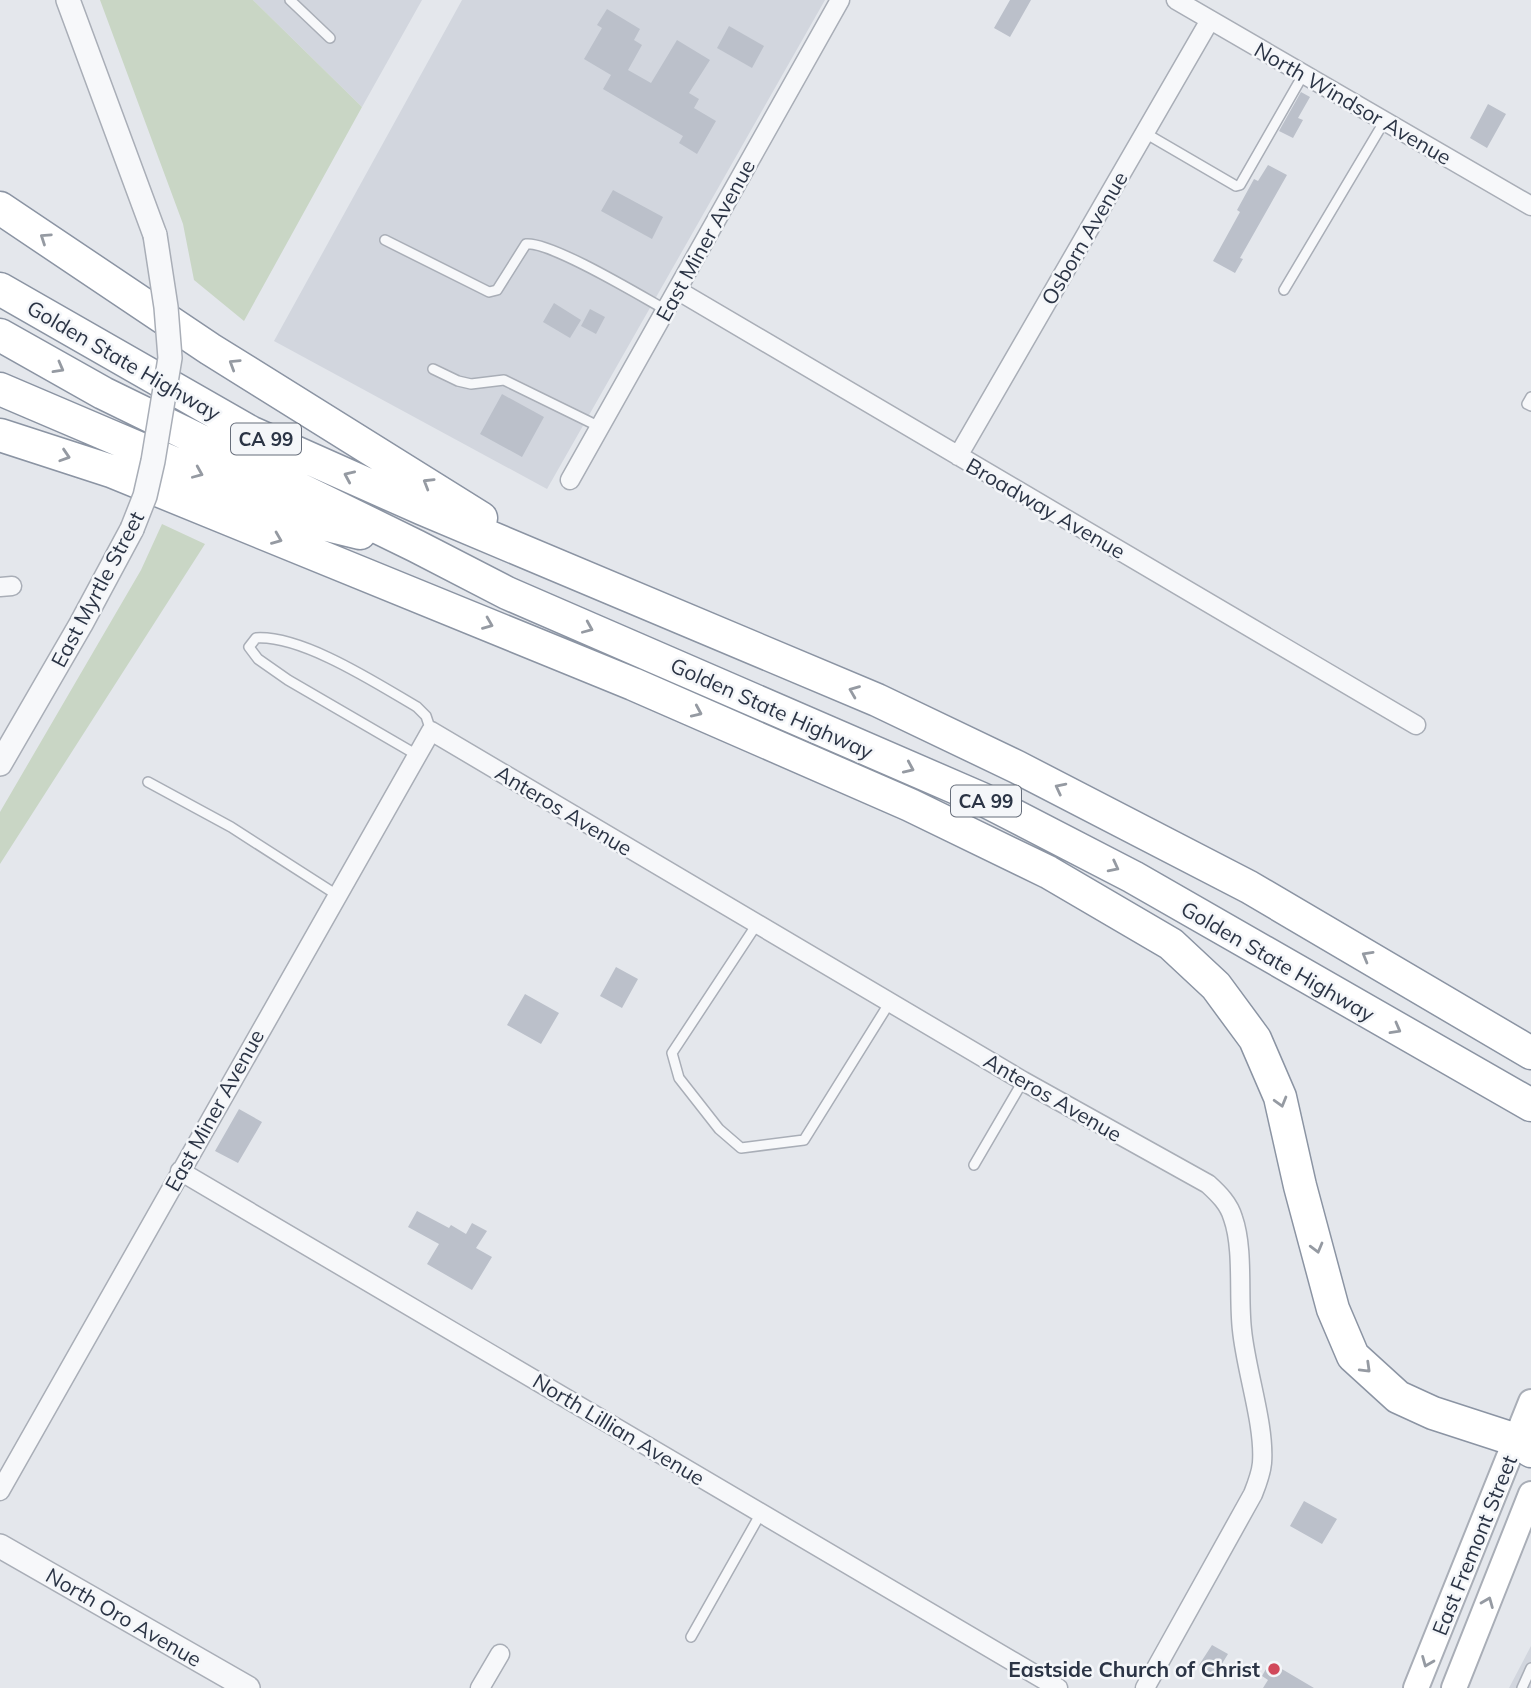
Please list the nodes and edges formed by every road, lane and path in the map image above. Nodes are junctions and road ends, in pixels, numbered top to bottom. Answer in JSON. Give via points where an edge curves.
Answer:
{"nodes":[{"id":1,"x":68,"y":0,"type":"edge"},
{"id":2,"x":290,"y":0,"type":"edge"},
{"id":3,"x":840,"y":0,"type":"edge"},
{"id":4,"x":1176,"y":0,"type":"edge"},
{"id":5,"x":1210,"y":20,"type":"junction"},
{"id":6,"x":330,"y":38,"type":"dead end"},
{"id":7,"x":1303,"y":75,"type":"junction"},
{"id":8,"x":1384,"y":122,"type":"junction"},
{"id":9,"x":1144,"y":133,"type":"junction"},
{"id":10,"x":1531,"y":206,"type":"edge"},
{"id":11,"x":0,"y":208,"type":"edge"},
{"id":12,"x":385,"y":240,"type":"dead end"},
{"id":13,"x":0,"y":289,"type":"edge"},
{"id":14,"x":677,"y":290,"type":"junction"},
{"id":15,"x":1284,"y":290,"type":"dead end"},
{"id":16,"x":666,"y":310,"type":"junction"},
{"id":17,"x":0,"y":335,"type":"edge"},
{"id":18,"x":433,"y":369,"type":"dead end"},
{"id":19,"x":0,"y":389,"type":"edge"},
{"id":20,"x":1531,"y":397,"type":"edge"},
{"id":21,"x":1531,"y":406,"type":"edge"},
{"id":22,"x":600,"y":427,"type":"junction"},
{"id":23,"x":0,"y":435,"type":"edge"},
{"id":24,"x":958,"y":456,"type":"junction"},
{"id":25,"x":570,"y":480,"type":"dead end"},
{"id":26,"x":416,"y":546,"type":"junction"},
{"id":27,"x":546,"y":561,"type":"junction"},
{"id":28,"x":1416,"y":725,"type":"dead end"},
{"id":29,"x":430,"y":731,"type":"junction"},
{"id":30,"x":417,"y":754,"type":"junction"},
{"id":31,"x":0,"y":764,"type":"edge"},
{"id":32,"x":148,"y":782,"type":"dead end"},
{"id":33,"x":337,"y":895,"type":"junction"},
{"id":34,"x":757,"y":924,"type":"junction"},
{"id":35,"x":890,"y":1002,"type":"junction"},
{"id":36,"x":1531,"y":1053,"type":"edge"},
{"id":37,"x":1023,"y":1081,"type":"junction"},
{"id":38,"x":1531,"y":1105,"type":"edge"},
{"id":39,"x":974,"y":1165,"type":"dead end"},
{"id":40,"x":180,"y":1171,"type":"junction"},
{"id":41,"x":1531,"y":1402,"type":"edge"},
{"id":42,"x":1526,"y":1442,"type":"edge"},
{"id":43,"x":0,"y":1491,"type":"edge"},
{"id":44,"x":1531,"y":1494,"type":"edge"},
{"id":45,"x":761,"y":1513,"type":"junction"},
{"id":46,"x":0,"y":1546,"type":"edge"},
{"id":47,"x":691,"y":1637,"type":"dead end"},
{"id":48,"x":500,"y":1654,"type":"dead end"},
{"id":49,"x":1531,"y":1668,"type":"edge"},
{"id":50,"x":248,"y":1688,"type":"edge"},
{"id":51,"x":480,"y":1688,"type":"edge"},
{"id":52,"x":1058,"y":1688,"type":"edge"},
{"id":53,"x":1145,"y":1688,"type":"edge"},
{"id":54,"x":1416,"y":1688,"type":"edge"},
{"id":55,"x":1454,"y":1688,"type":"edge"},
{"id":56,"x":1522,"y":1688,"type":"edge"}],
"edges":[{"from":1,"to":31,"type":"street","name":"East Myrtle Street","bridge":true,"via":[[155,235],[170,358],[153,461],[132,529]]},
{"from":2,"to":6,"type":"lane"},
{"from":3,"to":14,"type":"street","name":"East Miner Avenue"},
{"from":4,"to":5,"type":"street","name":"North Windsor Avenue"},
{"from":5,"to":7,"type":"street","name":"North Windsor Avenue"},
{"from":5,"to":9,"type":"street","name":"Osborn Avenue"},
{"from":7,"to":8,"type":"street","name":"North Windsor Avenue"},
{"from":7,"to":9,"type":"lane","via":[[1240,186]]},
{"from":8,"to":10,"type":"street","name":"North Windsor Avenue"},
{"from":8,"to":15,"type":"lane"},
{"from":9,"to":24,"type":"street","name":"Osborn Avenue"},
{"from":27,"to":11,"type":"highway","one_way":true,"via":[[210,349]]},
{"from":12,"to":16,"type":"lane","via":[[489,292],[497,290],[526,244],[535,243]]},
{"from":27,"to":13,"type":"highway","name":"Golden State Highway","number":"CA 99","one_way":true,"via":[[250,432]]},
{"from":14,"to":16,"type":"street","name":"East Miner Avenue"},
{"from":14,"to":24,"type":"street","name":"Broadway Avenue"},
{"from":16,"to":22,"type":"street","name":"East Miner Avenue"},
{"from":17,"to":26,"type":"highway","name":"Golden State Highway","number":"CA 99","one_way":true,"via":[[103,393]]},
{"from":18,"to":22,"type":"lane","via":[[458,382],[503,380]]},
{"from":19,"to":26,"type":"highway","one_way":true,"via":[[307,520]]},
{"from":20,"to":21,"type":"lane","via":[[1527,404]]},
{"from":22,"to":25,"type":"street","name":"East Miner Avenue"},
{"from":23,"to":42,"type":"highway","one_way":true,"via":[[111,471],[646,690],[910,805],[1048,872],[1171,944],[1216,986],[1255,1039],[1280,1097],[1334,1309],[1353,1356],[1398,1397]]},
{"from":24,"to":28,"type":"street","name":"Broadway Avenue"},
{"from":26,"to":38,"type":"highway","name":"Golden State Highway","number":"CA 99","one_way":true,"via":[[507,593],[982,799],[1133,877]]},
{"from":36,"to":27,"type":"highway","name":"Golden State Highway","number":"CA 99","one_way":true,"via":[[1249,887],[1017,766],[877,700]]},
{"from":29,"to":30,"type":"street","name":"East Miner Avenue"},
{"from":29,"to":30,"type":"lane","via":[[426,716],[417,707],[320,654],[270,637],[256,638],[249,647],[288,680]]},
{"from":29,"to":34,"type":"street","name":"Anteros Avenue"},
{"from":30,"to":33,"type":"street","name":"East Miner Avenue"},
{"from":32,"to":33,"type":"lane","via":[[231,827]]},
{"from":33,"to":40,"type":"street","name":"East Miner Avenue"},
{"from":34,"to":35,"type":"street","name":"Anteros Avenue"},
{"from":34,"to":35,"type":"lane","via":[[672,1053],[679,1078],[719,1129],[741,1148],[804,1140]]},
{"from":35,"to":37,"type":"street","name":"Anteros Avenue"},
{"from":37,"to":39,"type":"lane"},
{"from":37,"to":53,"type":"street","name":"Anteros Avenue","via":[[1208,1184],[1234,1219],[1244,1349],[1261,1440],[1260,1474]]},
{"from":40,"to":43,"type":"street","name":"East Miner Avenue"},
{"from":40,"to":45,"type":"street","name":"North Lillian Avenue"},
{"from":41,"to":42,"type":"main road","name":"East Fremont Street"},
{"from":42,"to":54,"type":"main road","name":"East Fremont Street","one_way":true},
{"from":55,"to":44,"type":"main road","name":"East Fremont Street","one_way":true},
{"from":45,"to":47,"type":"lane"},
{"from":45,"to":52,"type":"street","name":"North Lillian Avenue"},
{"from":46,"to":50,"type":"street","name":"North Oro Avenue"},
{"from":48,"to":51,"type":"street"},
{"from":49,"to":56,"type":"lane"}]}
